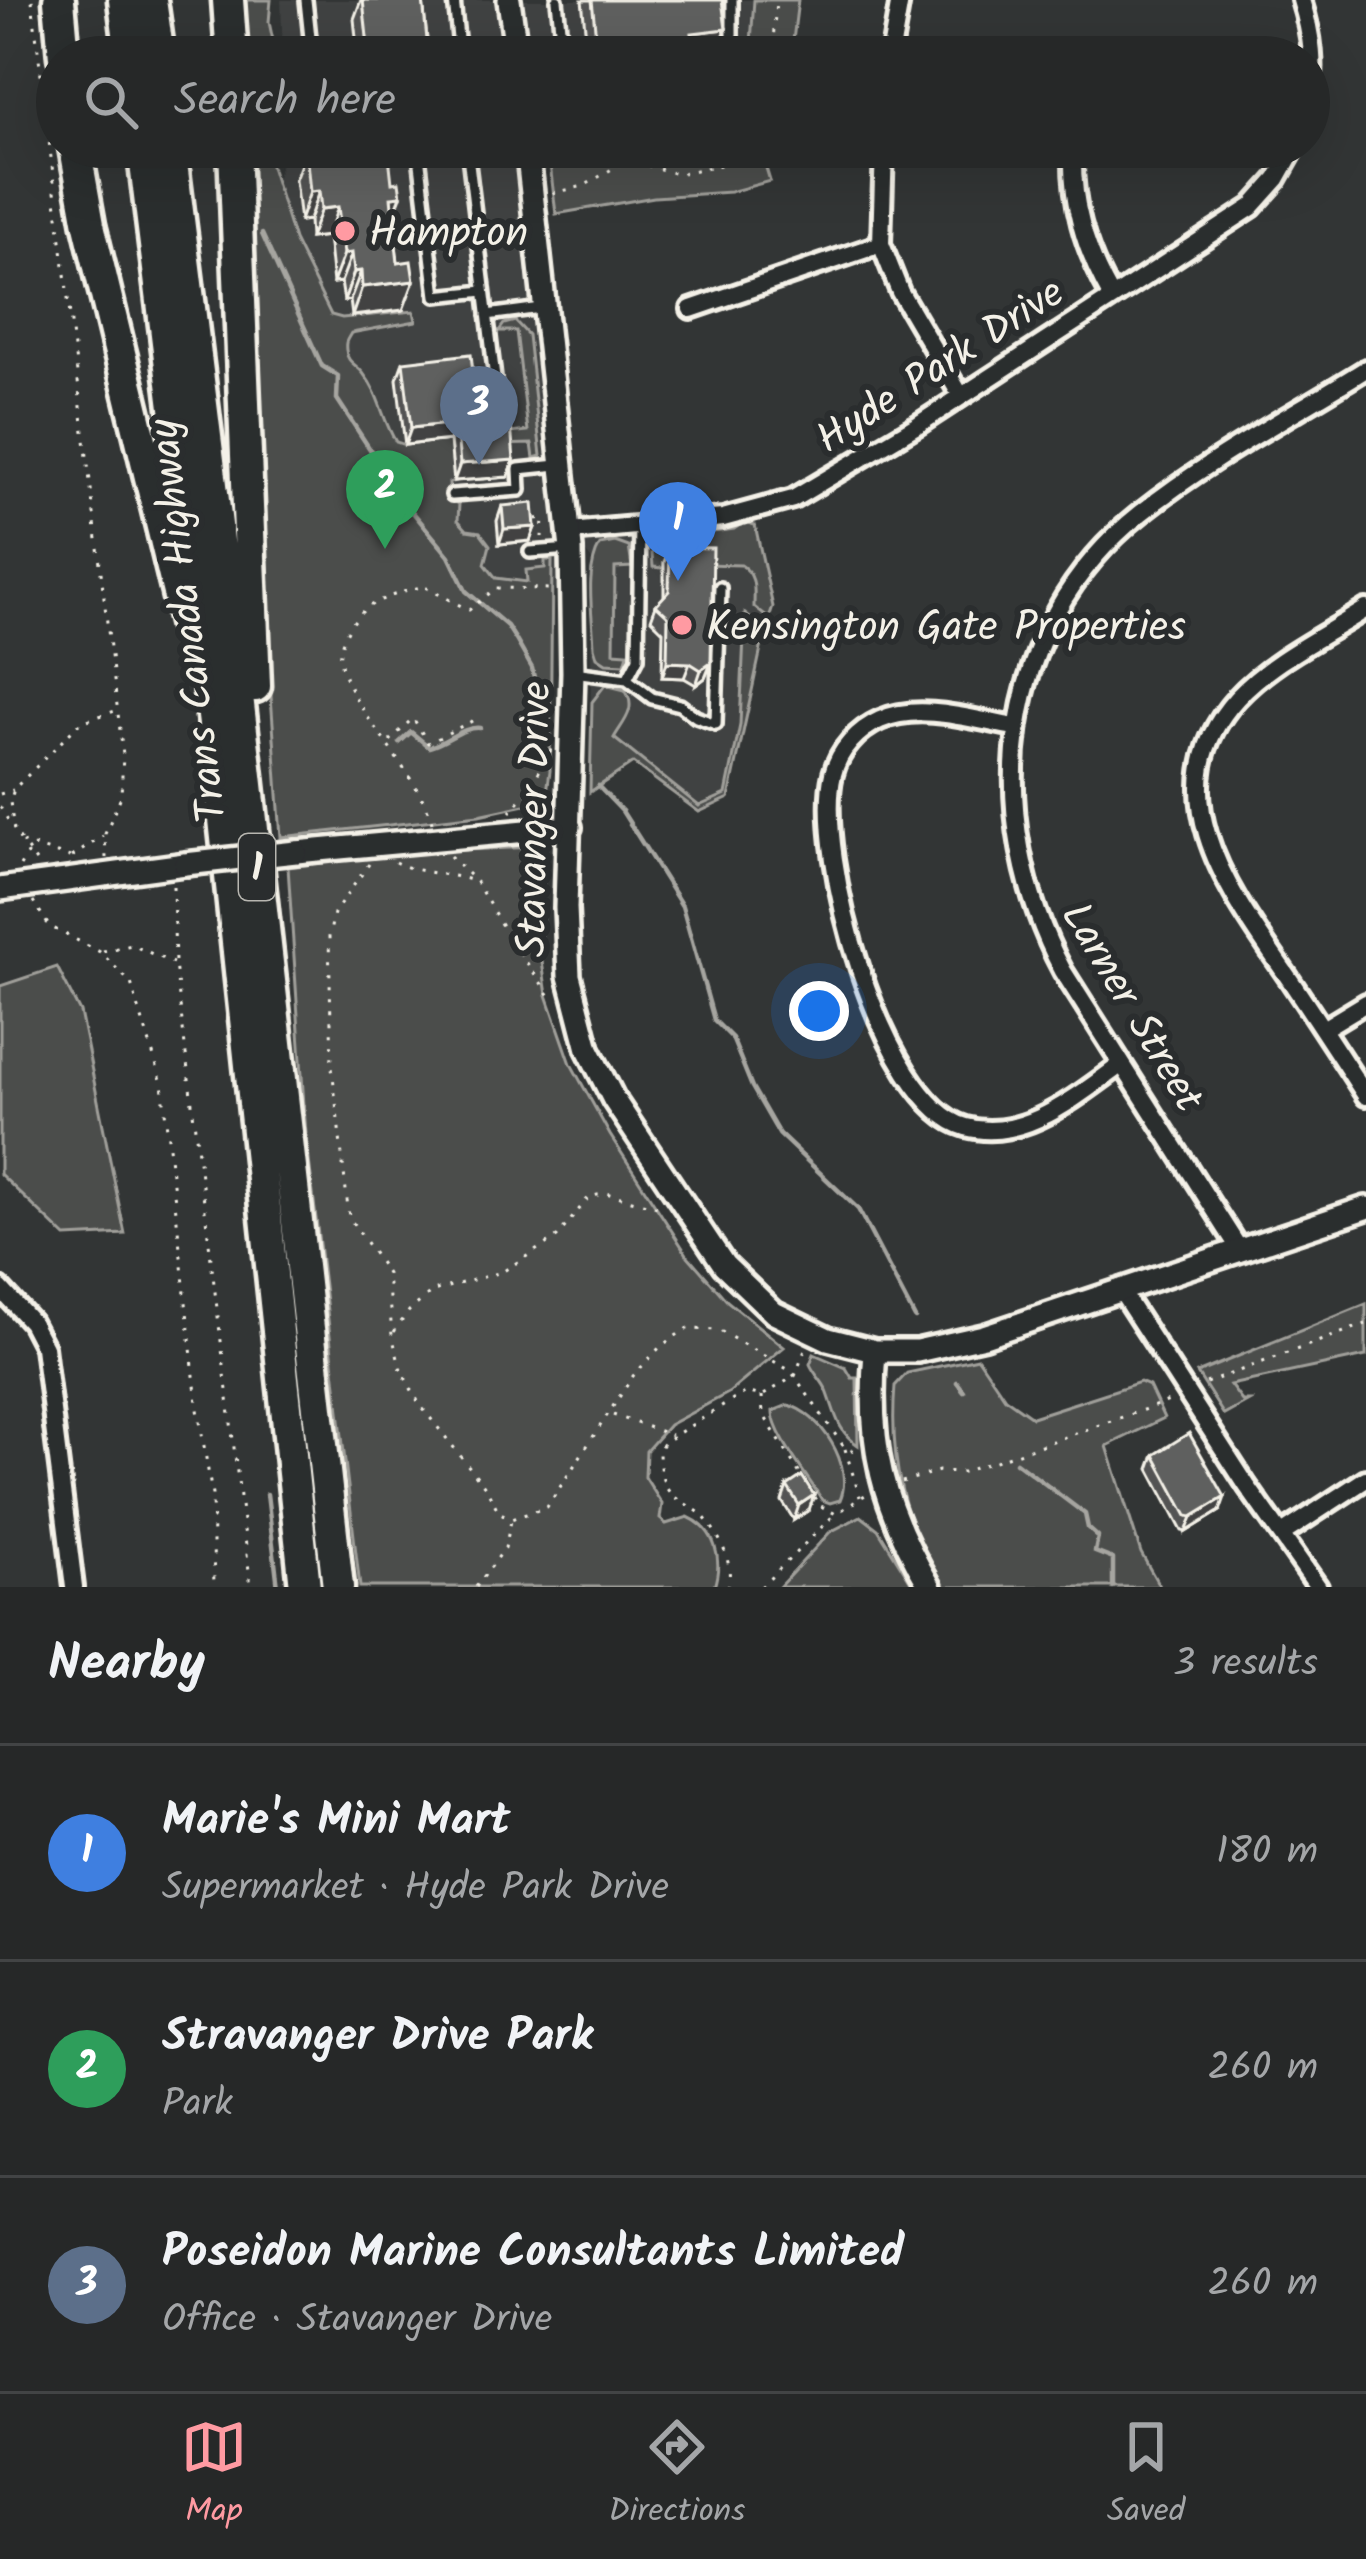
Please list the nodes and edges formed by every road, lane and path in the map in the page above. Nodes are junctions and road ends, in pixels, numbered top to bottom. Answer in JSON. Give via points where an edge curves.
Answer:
{"nodes":[{"id":1,"x":32,"y":0,"type":"edge"},
{"id":2,"x":59,"y":0,"type":"edge"},
{"id":3,"x":124,"y":0,"type":"edge"},
{"id":4,"x":151,"y":0,"type":"edge"},
{"id":5,"x":228,"y":0,"type":"edge"},
{"id":6,"x":305,"y":0,"type":"edge"},
{"id":7,"x":454,"y":0,"type":"edge"},
{"id":8,"x":509,"y":0,"type":"edge"},
{"id":9,"x":557,"y":0,"type":"edge"},
{"id":10,"x":732,"y":0,"type":"edge"},
{"id":11,"x":776,"y":0,"type":"edge"},
{"id":12,"x":900,"y":0,"type":"edge"},
{"id":13,"x":1301,"y":0,"type":"edge"},
{"id":14,"x":36,"y":36,"type":"edge"},
{"id":15,"x":62,"y":36,"type":"edge"},
{"id":16,"x":128,"y":36,"type":"edge"},
{"id":17,"x":155,"y":36,"type":"edge"},
{"id":18,"x":231,"y":36,"type":"edge"},
{"id":19,"x":309,"y":36,"type":"edge"},
{"id":20,"x":458,"y":36,"type":"edge"},
{"id":21,"x":514,"y":36,"type":"edge"},
{"id":22,"x":561,"y":36,"type":"edge"},
{"id":23,"x":732,"y":36,"type":"edge"},
{"id":24,"x":773,"y":36,"type":"edge"},
{"id":25,"x":894,"y":36,"type":"edge"},
{"id":26,"x":1312,"y":36,"type":"edge"},
{"id":27,"x":52,"y":168,"type":"edge"},
{"id":28,"x":79,"y":168,"type":"edge"},
{"id":29,"x":145,"y":168,"type":"edge"},
{"id":30,"x":173,"y":168,"type":"edge"},
{"id":31,"x":235,"y":168,"type":"edge"},
{"id":32,"x":421,"y":168,"type":"edge"},
{"id":33,"x":469,"y":168,"type":"edge"},
{"id":34,"x":529,"y":168,"type":"edge"},
{"id":35,"x":613,"y":168,"type":"edge"},
{"id":36,"x":661,"y":168,"type":"edge"},
{"id":37,"x":708,"y":168,"type":"edge"},
{"id":38,"x":883,"y":168,"type":"edge"},
{"id":39,"x":1072,"y":168,"type":"edge"},
{"id":40,"x":1283,"y":168,"type":"edge"},
{"id":41,"x":551,"y":193,"type":"dead end"},
{"id":42,"x":881,"y":244,"type":"junction"},
{"id":43,"x":484,"y":291,"type":"junction"},
{"id":44,"x":1111,"y":296,"type":"junction"},
{"id":45,"x":546,"y":307,"type":"junction"},
{"id":46,"x":691,"y":308,"type":"dead end"},
{"id":47,"x":487,"y":315,"type":"junction"},
{"id":48,"x":1366,"y":369,"type":"edge"},
{"id":49,"x":961,"y":396,"type":"junction"},
{"id":50,"x":501,"y":428,"type":"edge"},
{"id":51,"x":563,"y":465,"type":"junction"},
{"id":52,"x":452,"y":495,"type":"dead end"},
{"id":53,"x":528,"y":519,"type":"edge"},
{"id":54,"x":640,"y":526,"type":"junction"},
{"id":55,"x":570,"y":540,"type":"junction"},
{"id":56,"x":534,"y":548,"type":"joint"},
{"id":57,"x":720,"y":588,"type":"dead end"},
{"id":58,"x":554,"y":589,"type":"dead end"},
{"id":59,"x":1366,"y":609,"type":"edge"},
{"id":60,"x":573,"y":673,"type":"junction"},
{"id":61,"x":627,"y":679,"type":"junction"},
{"id":62,"x":116,"y":711,"type":"junction"},
{"id":63,"x":478,"y":718,"type":"dead end"},
{"id":64,"x":1015,"y":728,"type":"junction"},
{"id":65,"x":381,"y":734,"type":"junction"},
{"id":66,"x":392,"y":735,"type":"junction"},
{"id":67,"x":388,"y":745,"type":"junction"},
{"id":68,"x":552,"y":746,"type":"dead end"},
{"id":69,"x":14,"y":789,"type":"junction"},
{"id":70,"x":0,"y":794,"type":"edge"},
{"id":71,"x":0,"y":807,"type":"edge"},
{"id":72,"x":511,"y":812,"type":"dead end"},
{"id":73,"x":432,"y":824,"type":"dead end"},
{"id":74,"x":570,"y":827,"type":"junction"},
{"id":75,"x":14,"y":830,"type":"junction"},
{"id":76,"x":105,"y":834,"type":"junction"},
{"id":77,"x":23,"y":843,"type":"junction"},
{"id":78,"x":442,"y":848,"type":"dead end"},
{"id":79,"x":377,"y":854,"type":"dead end"},
{"id":80,"x":70,"y":858,"type":"junction"},
{"id":81,"x":82,"y":860,"type":"dead end"},
{"id":82,"x":106,"y":860,"type":"dead end"},
{"id":83,"x":392,"y":861,"type":"dead end"},
{"id":84,"x":40,"y":866,"type":"dead end"},
{"id":85,"x":19,"y":868,"type":"dead end"},
{"id":86,"x":180,"y":870,"type":"junction"},
{"id":87,"x":476,"y":882,"type":"junction"},
{"id":88,"x":0,"y":889,"type":"edge"},
{"id":89,"x":32,"y":900,"type":"dead end"},
{"id":90,"x":266,"y":944,"type":"junction"},
{"id":91,"x":100,"y":952,"type":"junction"},
{"id":92,"x":175,"y":964,"type":"junction"},
{"id":93,"x":554,"y":1000,"type":"dead end"},
{"id":94,"x":1366,"y":1003,"type":"edge"},
{"id":95,"x":245,"y":1016,"type":"junction"},
{"id":96,"x":1323,"y":1030,"type":"junction"},
{"id":97,"x":1122,"y":1064,"type":"junction"},
{"id":98,"x":1366,"y":1096,"type":"edge"},
{"id":99,"x":1366,"y":1208,"type":"edge"},
{"id":100,"x":662,"y":1209,"type":"dead end"},
{"id":101,"x":1240,"y":1250,"type":"junction"},
{"id":102,"x":0,"y":1288,"type":"edge"},
{"id":103,"x":1121,"y":1291,"type":"junction"},
{"id":104,"x":1366,"y":1324,"type":"edge"},
{"id":105,"x":812,"y":1331,"type":"junction"},
{"id":106,"x":392,"y":1335,"type":"junction"},
{"id":107,"x":875,"y":1351,"type":"junction"},
{"id":108,"x":795,"y":1376,"type":"junction"},
{"id":109,"x":1206,"y":1383,"type":"dead end"},
{"id":110,"x":762,"y":1396,"type":"junction"},
{"id":111,"x":1168,"y":1401,"type":"dead end"},
{"id":112,"x":609,"y":1414,"type":"junction"},
{"id":113,"x":673,"y":1436,"type":"junction"},
{"id":114,"x":844,"y":1448,"type":"junction"},
{"id":115,"x":876,"y":1449,"type":"junction"},
{"id":116,"x":1366,"y":1478,"type":"edge"},
{"id":117,"x":883,"y":1488,"type":"junction"},
{"id":118,"x":860,"y":1497,"type":"junction"},
{"id":119,"x":836,"y":1514,"type":"junction"},
{"id":120,"x":511,"y":1519,"type":"junction"},
{"id":121,"x":1282,"y":1534,"type":"junction"},
{"id":122,"x":74,"y":1587,"type":"edge"},
{"id":123,"x":214,"y":1587,"type":"edge"},
{"id":124,"x":251,"y":1587,"type":"edge"},
{"id":125,"x":305,"y":1587,"type":"edge"},
{"id":126,"x":338,"y":1587,"type":"edge"},
{"id":127,"x":476,"y":1587,"type":"edge"},
{"id":128,"x":728,"y":1587,"type":"edge"},
{"id":129,"x":761,"y":1587,"type":"edge"},
{"id":130,"x":930,"y":1587,"type":"edge"},
{"id":131,"x":1318,"y":1587,"type":"edge"}],
"edges":[{"from":1,"to":14,"type":"path"},
{"from":2,"to":15,"type":"highway"},
{"from":3,"to":16,"type":"highway"},
{"from":4,"to":17,"type":"highway"},
{"from":5,"to":18,"type":"highway"},
{"from":6,"to":19,"type":"lane"},
{"from":7,"to":20,"type":"lane"},
{"from":8,"to":21,"type":"street"},
{"from":9,"to":22,"type":"lane"},
{"from":10,"to":23,"type":"lane"},
{"from":11,"to":24,"type":"path"},
{"from":12,"to":25,"type":"street"},
{"from":13,"to":26,"type":"street"},
{"from":27,"to":62,"type":"path"},
{"from":28,"to":95,"type":"highway","via":[[184,618]]},
{"from":29,"to":95,"type":"highway","name":"Trans Canada Highway","number":"1"},
{"from":30,"to":90,"type":"highway","name":"Trans Canada Highway","number":"1"},
{"from":31,"to":90,"type":"highway"},
{"from":32,"to":43,"type":"lane","via":[[436,296]]},
{"from":33,"to":43,"type":"lane"},
{"from":34,"to":45,"type":"street","name":"Stavanger Drive"},
{"from":35,"to":41,"type":"path"},
{"from":36,"to":37,"type":"path","via":[[677,175]]},
{"from":38,"to":42,"type":"street"},
{"from":39,"to":44,"type":"street","via":[[1079,221]]},
{"from":40,"to":44,"type":"street","name":"Hyde Park Drive","via":[[1252,207]]},
{"from":42,"to":46,"type":"street"},
{"from":42,"to":49,"type":"street"},
{"from":43,"to":47,"type":"lane"},
{"from":44,"to":49,"type":"street","name":"Hyde Park Drive"},
{"from":45,"to":47,"type":"lane"},
{"from":45,"to":51,"type":"street","name":"Stavanger Drive"},
{"from":47,"to":50,"type":"lane"},
{"from":48,"to":64,"type":"street","name":"Larner Street","via":[[1178,487],[1103,548],[1060,608]]},
{"from":49,"to":54,"type":"street","name":"Hyde Park Drive","via":[[793,499],[723,518]]},
{"from":51,"to":52,"type":"lane","via":[[519,469],[520,490]]},
{"from":51,"to":55,"type":"street","name":"Stavanger Drive"},
{"from":53,"to":56,"type":"path","via":[[543,518]]},
{"from":54,"to":55,"type":"street","name":"Hyde Park Drive"},
{"from":54,"to":61,"type":"lane","via":[[638,658]]},
{"from":55,"to":56,"type":"lane"},
{"from":55,"to":60,"type":"street","name":"Stavanger Drive"},
{"from":57,"to":61,"type":"lane","via":[[716,724]]},
{"from":58,"to":65,"type":"path","via":[[496,587],[469,610],[423,586],[364,609],[340,649],[341,665]]},
{"from":59,"to":96,"type":"street","via":[[1238,698],[1203,767],[1202,815],[1213,858]]},
{"from":60,"to":61,"type":"lane"},
{"from":60,"to":74,"type":"street","name":"Stavanger Drive"},
{"from":62,"to":69,"type":"path","via":[[81,722]]},
{"from":62,"to":76,"type":"path","via":[[121,796]]},
{"from":63,"to":66,"type":"path","via":[[428,742],[413,718]]},
{"from":64,"to":97,"type":"street","name":"Larner Street","via":[[1013,814],[1031,903]]},
{"from":64,"to":97,"type":"street","via":[[903,713],[848,743],[833,772],[831,810],[854,955],[874,1010],[930,1107],[963,1126],[996,1131],[1034,1121]]},
{"from":65,"to":66,"type":"path"},
{"from":65,"to":67,"type":"path"},
{"from":66,"to":67,"type":"path"},
{"from":67,"to":73,"type":"path"},
{"from":68,"to":72,"type":"path"},
{"from":69,"to":70,"type":"path"},
{"from":69,"to":75,"type":"path"},
{"from":71,"to":75,"type":"path"},
{"from":74,"to":86,"type":"street","bridge":true},
{"from":74,"to":105,"type":"street","name":"Stavanger Drive","via":[[569,976],[588,1048],[724,1265],[774,1313]]},
{"from":75,"to":77,"type":"path"},
{"from":76,"to":80,"type":"path"},
{"from":76,"to":82,"type":"path"},
{"from":77,"to":80,"type":"path"},
{"from":77,"to":84,"type":"path"},
{"from":77,"to":85,"type":"path"},
{"from":78,"to":87,"type":"path"},
{"from":79,"to":106,"type":"path","via":[[334,913],[328,1001],[349,1217],[387,1274]]},
{"from":80,"to":81,"type":"path"},
{"from":83,"to":87,"type":"path"},
{"from":86,"to":88,"type":"street"},
{"from":86,"to":92,"type":"path"},
{"from":87,"to":93,"type":"path"},
{"from":89,"to":91,"type":"path","via":[[49,926]]},
{"from":90,"to":126,"type":"highway","name":"Trans Canada Highway","number":"1"},
{"from":91,"to":92,"type":"path","via":[[132,945]]},
{"from":91,"to":123,"type":"path","via":[[130,983],[162,1083],[212,1495]]},
{"from":92,"to":124,"type":"path"},
{"from":94,"to":96,"type":"street"},
{"from":95,"to":125,"type":"highway","name":"Trans Canada Highway","number":"1"},
{"from":96,"to":98,"type":"street"},
{"from":97,"to":101,"type":"street","name":"Larner Street"},
{"from":99,"to":101,"type":"street","name":"Stavanger Drive"},
{"from":100,"to":106,"type":"path","via":[[606,1192],[590,1197],[557,1237],[502,1272],[433,1291]]},
{"from":101,"to":103,"type":"street","name":"Stavanger Drive"},
{"from":102,"to":122,"type":"street","via":[[44,1347]]},
{"from":103,"to":107,"type":"street","name":"Stavanger Drive","via":[[968,1342]]},
{"from":103,"to":121,"type":"street"},
{"from":104,"to":109,"type":"path"},
{"from":105,"to":107,"type":"street","name":"Stavanger Drive"},
{"from":105,"to":108,"type":"path"},
{"from":106,"to":120,"type":"path","via":[[420,1405]]},
{"from":107,"to":115,"type":"street"},
{"from":108,"to":110,"type":"path"},
{"from":108,"to":112,"type":"path","via":[[718,1330],[686,1329],[647,1361]]},
{"from":108,"to":114,"type":"path"},
{"from":110,"to":113,"type":"path","via":[[746,1392]]},
{"from":110,"to":119,"type":"path","via":[[763,1414],[819,1505]]},
{"from":111,"to":117,"type":"path","via":[[963,1472]]},
{"from":112,"to":113,"type":"path"},
{"from":112,"to":120,"type":"path","via":[[547,1507]]},
{"from":113,"to":128,"type":"path","via":[[659,1449],[666,1487],[703,1515],[729,1558]]},
{"from":114,"to":115,"type":"path"},
{"from":114,"to":118,"type":"path"},
{"from":115,"to":117,"type":"street"},
{"from":116,"to":121,"type":"street"},
{"from":117,"to":118,"type":"path"},
{"from":117,"to":130,"type":"street"},
{"from":118,"to":119,"type":"path"},
{"from":119,"to":129,"type":"path"},
{"from":120,"to":127,"type":"path","via":[[505,1548]]},
{"from":121,"to":131,"type":"street"}]}
